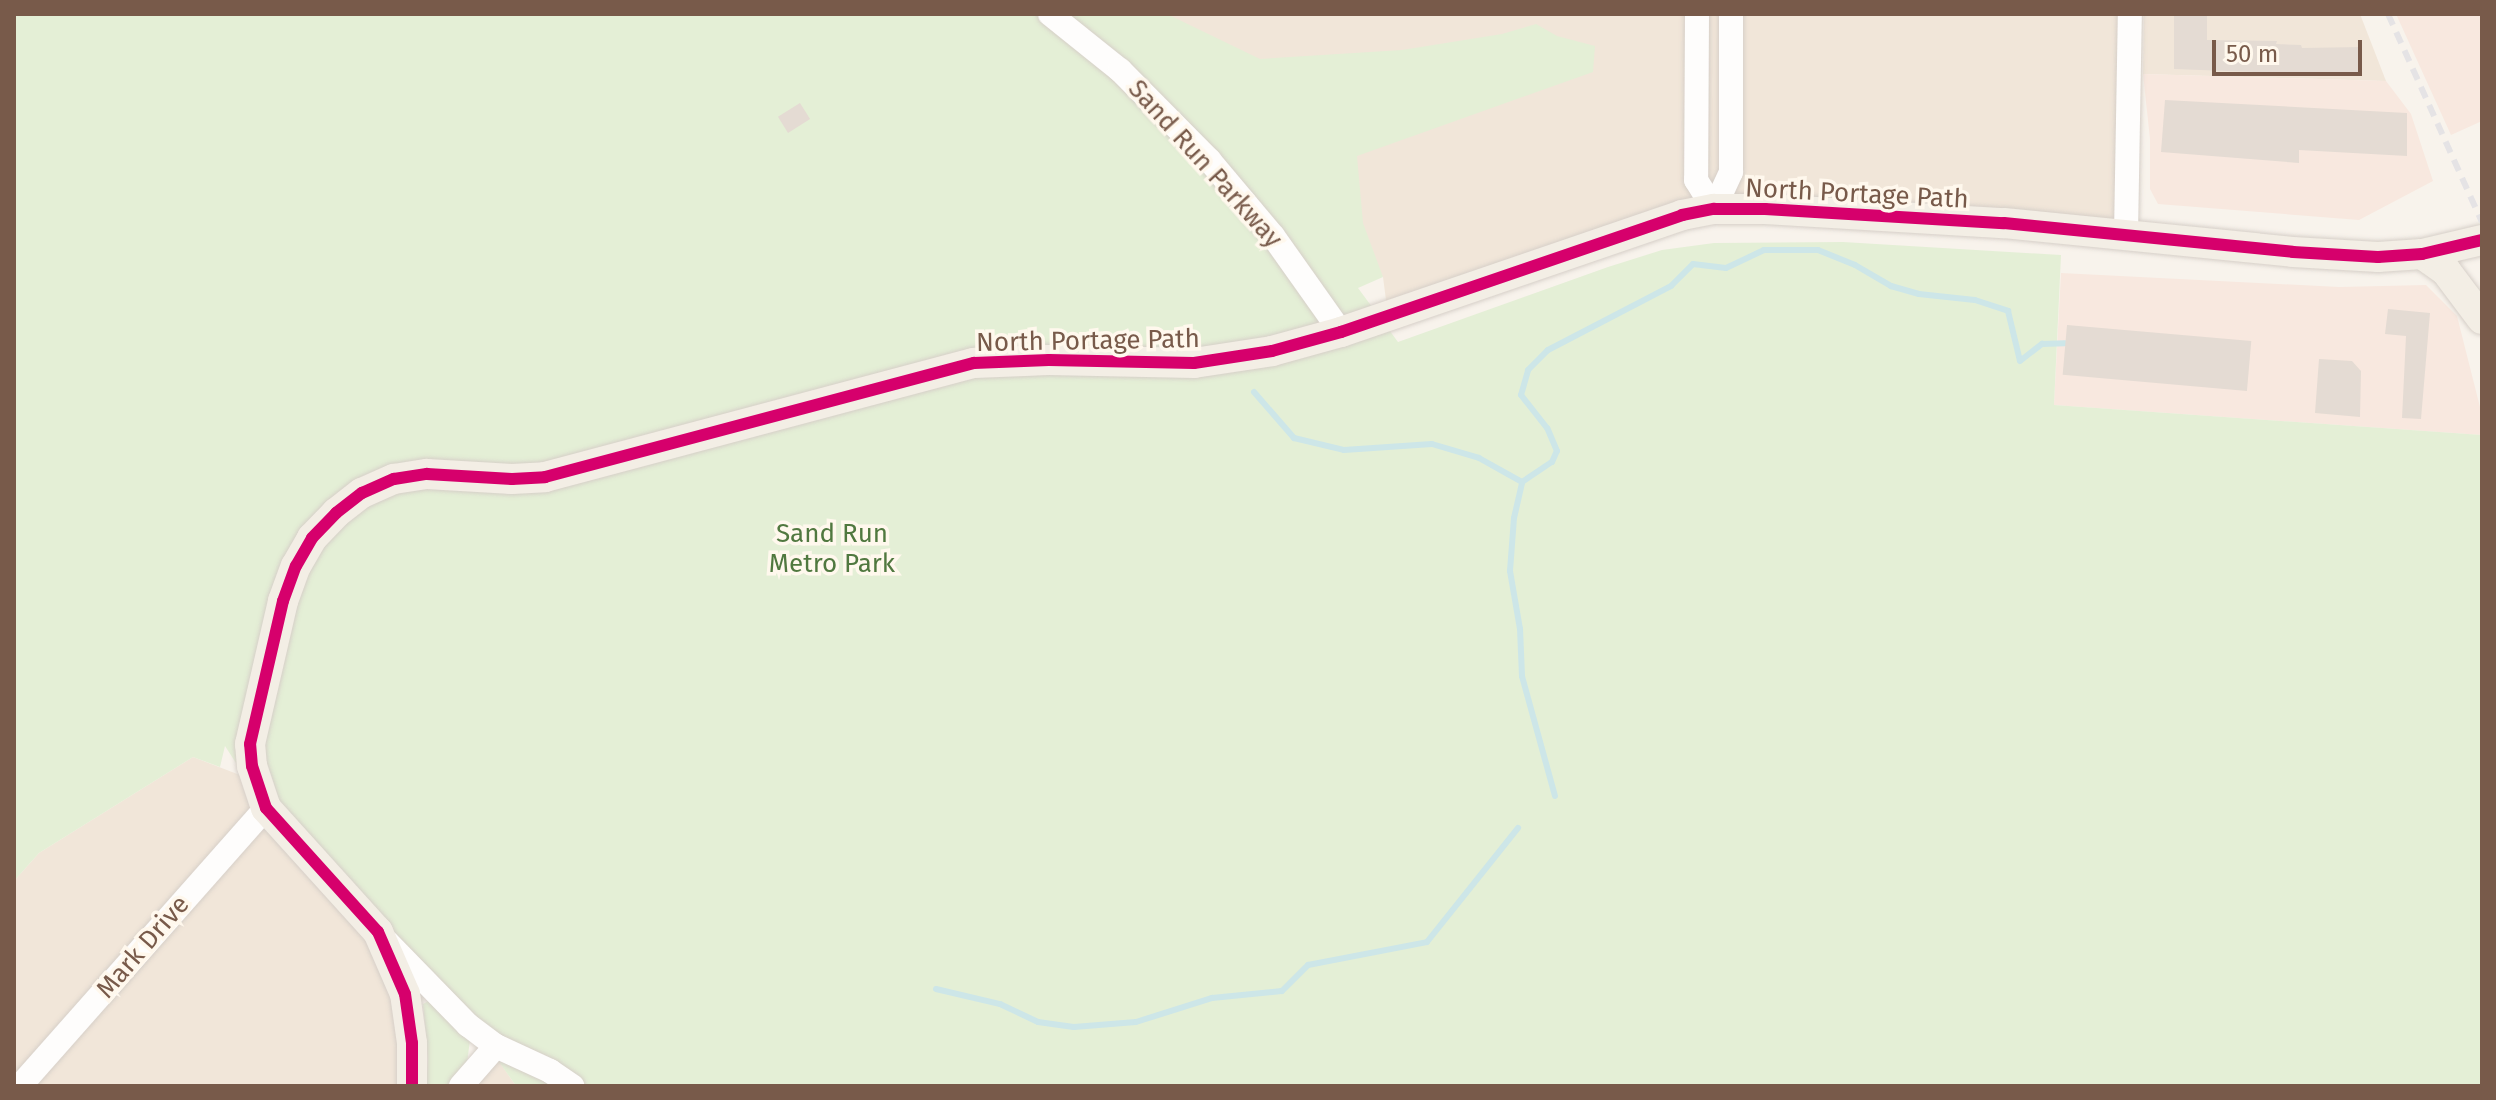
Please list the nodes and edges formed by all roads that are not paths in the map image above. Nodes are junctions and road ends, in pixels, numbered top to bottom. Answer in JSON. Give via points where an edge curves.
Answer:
{"nodes":[{"id":1,"x":1050,"y":14,"type":"edge"},
{"id":2,"x":1697,"y":14,"type":"edge"},
{"id":3,"x":1731,"y":14,"type":"edge"},
{"id":4,"x":2130,"y":14,"type":"edge"},
{"id":5,"x":1714,"y":209,"type":"junction"},
{"id":6,"x":2126,"y":234,"type":"junction"},
{"id":7,"x":2482,"y":240,"type":"edge"},
{"id":8,"x":2422,"y":254,"type":"junction"},
{"id":9,"x":2482,"y":319,"type":"edge"},
{"id":10,"x":1341,"y":332,"type":"junction"},
{"id":11,"x":266,"y":808,"type":"junction"},
{"id":12,"x":378,"y":932,"type":"junction"},
{"id":13,"x":496,"y":1046,"type":"junction"},
{"id":14,"x":20,"y":1086,"type":"edge"},
{"id":15,"x":412,"y":1086,"type":"edge"},
{"id":16,"x":461,"y":1086,"type":"edge"},
{"id":17,"x":572,"y":1086,"type":"edge"}],
"edges":[{"from":1,"to":10,"type":"street","name":"Sand Run Parkway","via":[[1120,70],[1209,160],[1283,248]]},
{"from":2,"to":5,"type":"street","via":[[1696,180]]},
{"from":3,"to":5,"type":"street","via":[[1731,172]]},
{"from":4,"to":6,"type":"street"},
{"from":5,"to":6,"type":"main road","name":"North Portage Path"},
{"from":5,"to":10,"type":"main road","name":"North Portage Path","via":[[1682,215]]},
{"from":6,"to":8,"type":"main road","name":"North Portage Path","via":[[2293,252]]},
{"from":7,"to":8,"type":"main road","name":"North Portage Path"},
{"from":8,"to":9,"type":"main road","via":[[2446,271]]},
{"from":10,"to":11,"type":"main road","name":"North Portage Path","via":[[1272,351],[1194,363],[974,363],[545,477],[427,474],[394,479],[336,513],[312,538],[296,566],[250,744]]},
{"from":11,"to":12,"type":"main road","name":"North Portage Path"},
{"from":11,"to":14,"type":"street","name":"Mark Drive"},
{"from":12,"to":13,"type":"street","via":[[468,1025]]},
{"from":12,"to":15,"type":"main road","name":"North Portage Path","via":[[405,994]]},
{"from":13,"to":16,"type":"street"},
{"from":13,"to":17,"type":"street"}]}
